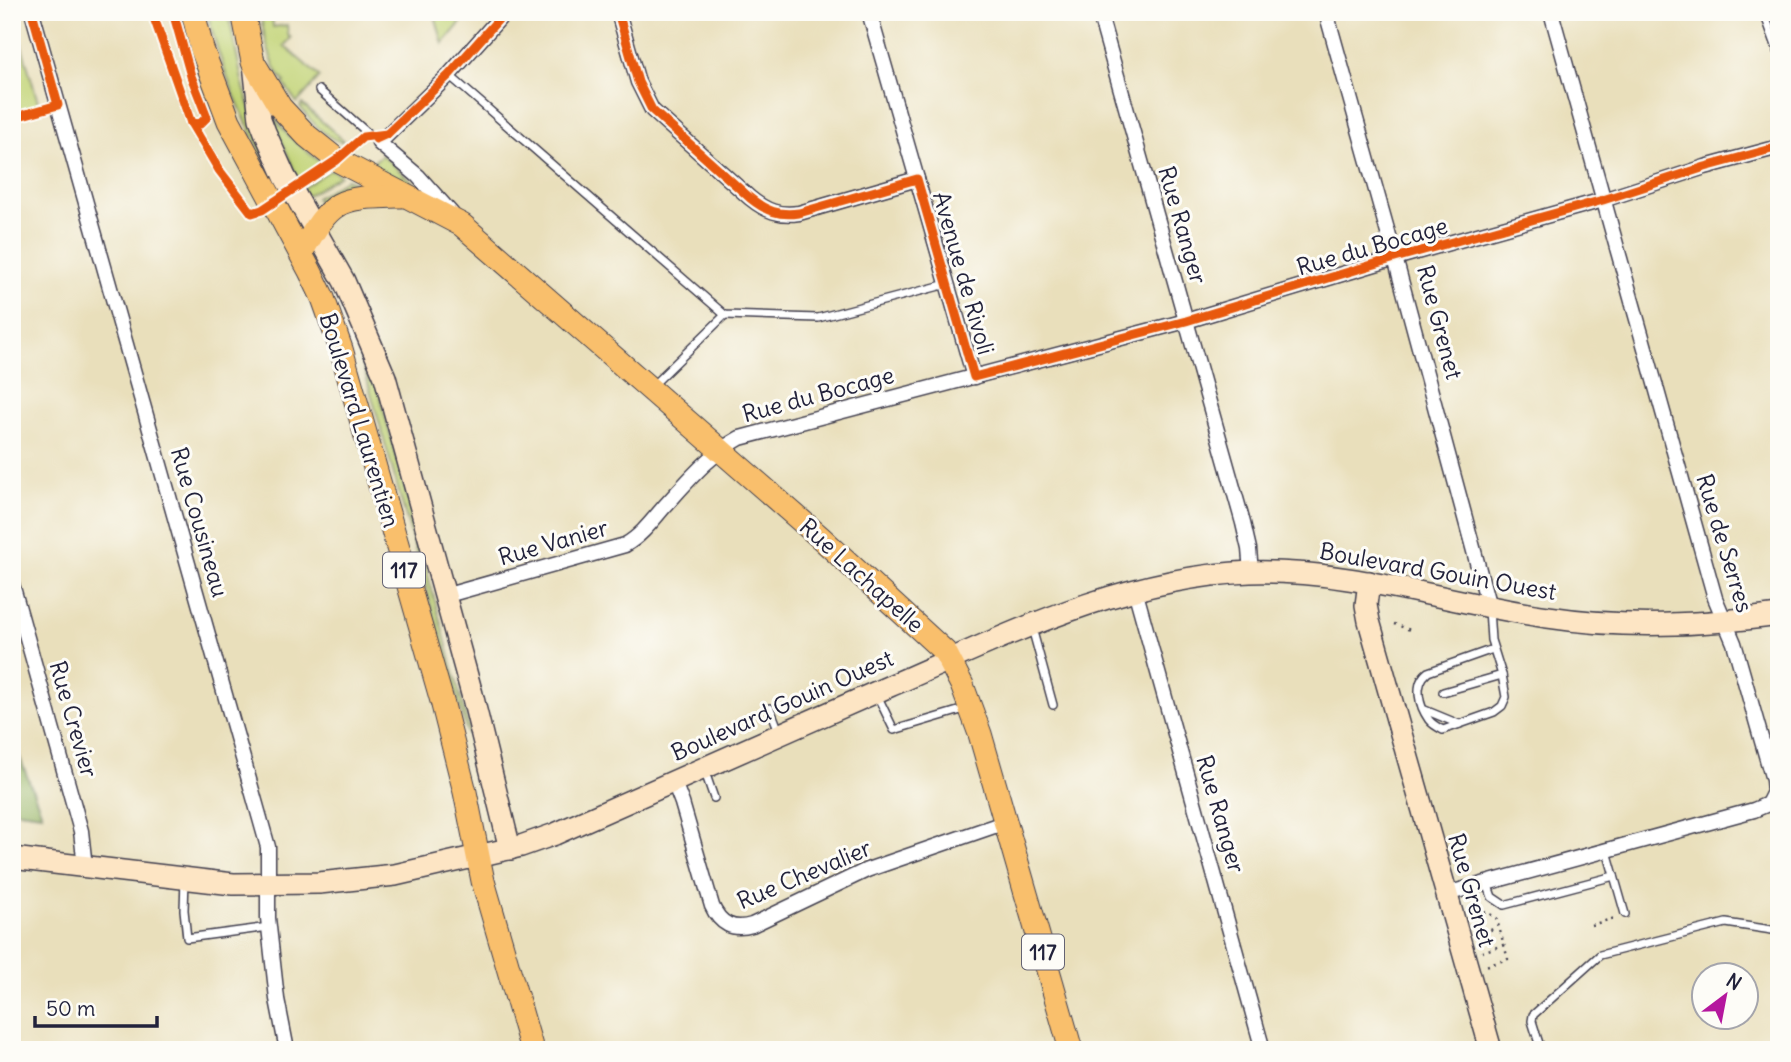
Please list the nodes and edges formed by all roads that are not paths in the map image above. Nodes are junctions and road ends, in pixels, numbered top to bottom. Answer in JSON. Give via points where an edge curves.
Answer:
{"nodes":[{"id":1,"x":32,"y":12,"type":"edge"},
{"id":2,"x":193,"y":12,"type":"edge"},
{"id":3,"x":243,"y":12,"type":"edge"},
{"id":4,"x":505,"y":12,"type":"edge"},
{"id":5,"x":618,"y":12,"type":"edge"},
{"id":6,"x":869,"y":12,"type":"edge"},
{"id":7,"x":1099,"y":12,"type":"edge"},
{"id":8,"x":1326,"y":12,"type":"edge"},
{"id":9,"x":1551,"y":12,"type":"edge"},
{"id":10,"x":1738,"y":12,"type":"edge"},
{"id":11,"x":1764,"y":12,"type":"edge"},
{"id":12,"x":1779,"y":54,"type":"edge"},
{"id":13,"x":253,"y":62,"type":"junction"},
{"id":14,"x":449,"y":75,"type":"junction"},
{"id":15,"x":319,"y":90,"type":"dead end"},
{"id":16,"x":379,"y":143,"type":"junction"},
{"id":17,"x":1779,"y":147,"type":"edge"},
{"id":18,"x":917,"y":179,"type":"junction"},
{"id":19,"x":404,"y":196,"type":"junction"},
{"id":20,"x":1603,"y":200,"type":"junction"},
{"id":21,"x":462,"y":225,"type":"junction"},
{"id":22,"x":315,"y":228,"type":"junction"},
{"id":23,"x":301,"y":253,"type":"junction"},
{"id":24,"x":1395,"y":258,"type":"junction"},
{"id":25,"x":947,"y":284,"type":"junction"},
{"id":26,"x":725,"y":316,"type":"junction"},
{"id":27,"x":1186,"y":321,"type":"junction"},
{"id":28,"x":974,"y":377,"type":"junction"},
{"id":29,"x":649,"y":389,"type":"junction"},
{"id":30,"x":720,"y":450,"type":"junction"},
{"id":31,"x":1251,"y":572,"type":"junction"},
{"id":32,"x":1368,"y":582,"type":"junction"},
{"id":33,"x":12,"y":584,"type":"edge"},
{"id":34,"x":1135,"y":590,"type":"junction"},
{"id":35,"x":444,"y":596,"type":"junction"},
{"id":36,"x":1489,"y":607,"type":"junction"},
{"id":37,"x":1779,"y":615,"type":"edge"},
{"id":38,"x":1724,"y":621,"type":"junction"},
{"id":39,"x":1031,"y":626,"type":"junction"},
{"id":40,"x":1493,"y":649,"type":"junction"},
{"id":41,"x":950,"y":660,"type":"junction"},
{"id":42,"x":1502,"y":675,"type":"junction"},
{"id":43,"x":1443,"y":692,"type":"dead end"},
{"id":44,"x":875,"y":693,"type":"junction"},
{"id":45,"x":1053,"y":705,"type":"dead end"},
{"id":46,"x":770,"y":708,"type":"dead end"},
{"id":47,"x":970,"y":708,"type":"junction"},
{"id":48,"x":781,"y":735,"type":"junction"},
{"id":49,"x":703,"y":769,"type":"junction"},
{"id":50,"x":674,"y":782,"type":"junction"},
{"id":51,"x":714,"y":798,"type":"dead end"},
{"id":52,"x":1006,"y":822,"type":"junction"},
{"id":53,"x":510,"y":849,"type":"junction"},
{"id":54,"x":1607,"y":850,"type":"junction"},
{"id":55,"x":478,"y":857,"type":"junction"},
{"id":56,"x":12,"y":858,"type":"edge"},
{"id":57,"x":85,"y":867,"type":"junction"},
{"id":58,"x":1614,"y":876,"type":"junction"},
{"id":59,"x":185,"y":878,"type":"junction"},
{"id":60,"x":1487,"y":883,"type":"junction"},
{"id":61,"x":269,"y":884,"type":"junction"},
{"id":62,"x":1446,"y":894,"type":"junction"},
{"id":63,"x":1625,"y":914,"type":"dead end"},
{"id":64,"x":269,"y":927,"type":"junction"},
{"id":65,"x":1779,"y":928,"type":"edge"},
{"id":66,"x":287,"y":1050,"type":"edge"},
{"id":67,"x":532,"y":1050,"type":"edge"},
{"id":68,"x":1071,"y":1050,"type":"edge"},
{"id":69,"x":1263,"y":1050,"type":"edge"},
{"id":70,"x":1491,"y":1050,"type":"edge"},
{"id":71,"x":1541,"y":1050,"type":"edge"}],
"edges":[{"from":1,"to":61,"type":"street","name":"Rue Cousineau","via":[[266,841]]},
{"from":2,"to":23,"type":"main road","name":"Boulevard Laurentien","number":"117","via":[[229,121]]},
{"from":3,"to":13,"type":"main road","name":"Boulevard Laurentien","number":"117"},
{"from":4,"to":14,"type":"street"},
{"from":5,"to":18,"type":"street","via":[[638,82],[652,110],[767,210],[799,213]]},
{"from":6,"to":18,"type":"street","name":"Avenue de Rivoli"},
{"from":7,"to":27,"type":"street","name":"Rue Ranger"},
{"from":8,"to":24,"type":"street","name":"Rue Grenet"},
{"from":9,"to":20,"type":"street","name":"Rue de Serres"},
{"from":10,"to":11,"type":"lane"},
{"from":11,"to":12,"type":"lane"},
{"from":13,"to":19,"type":"main road","name":"Rue Lachapelle","number":"117","via":[[281,107],[312,141]]},
{"from":13,"to":22,"type":"street","name":"Boulevard Laurentien","via":[[260,119],[285,177]]},
{"from":14,"to":16,"type":"street"},
{"from":14,"to":26,"type":"lane"},
{"from":15,"to":16,"type":"lane"},
{"from":16,"to":21,"type":"street","name":"Rue Lachapelle","via":[[418,176]]},
{"from":17,"to":20,"type":"street","name":"Rue du Bocage"},
{"from":18,"to":25,"type":"street","name":"Avenue de Rivoli"},
{"from":19,"to":21,"type":"main road","name":"Rue Lachapelle","number":"117"},
{"from":19,"to":22,"type":"main road","via":[[341,201]]},
{"from":20,"to":24,"type":"street","name":"Rue du Bocage"},
{"from":20,"to":38,"type":"street","name":"Rue de Serres"},
{"from":21,"to":29,"type":"main road","name":"Rue Lachapelle","number":"117"},
{"from":22,"to":23,"type":"main road"},
{"from":22,"to":35,"type":"street","name":"Boulevard Laurentien","via":[[359,313],[385,377]]},
{"from":23,"to":55,"type":"main road","name":"Boulevard Laurentien","number":"117","via":[[323,298],[354,390],[442,701]]},
{"from":24,"to":27,"type":"street","name":"Rue du Bocage"},
{"from":24,"to":36,"type":"street","name":"Rue Grenet"},
{"from":25,"to":26,"type":"lane","via":[[818,318]]},
{"from":25,"to":28,"type":"street","name":"Avenue de Rivoli"},
{"from":26,"to":29,"type":"lane"},
{"from":27,"to":28,"type":"street","name":"Rue du Bocage"},
{"from":27,"to":31,"type":"street","name":"Rue Ranger","via":[[1243,523]]},
{"from":28,"to":30,"type":"street","name":"Rue du Bocage","via":[[740,438]]},
{"from":29,"to":30,"type":"main road","name":"Rue Lachapelle","number":"117"},
{"from":30,"to":35,"type":"street","name":"Rue Vanier","via":[[625,545]]},
{"from":30,"to":41,"type":"main road","name":"Rue Lachapelle","number":"117","via":[[932,638]]},
{"from":31,"to":32,"type":"street","name":"Boulevard Gouin Ouest"},
{"from":31,"to":34,"type":"street","name":"Boulevard Gouin Ouest","via":[[1183,579]]},
{"from":32,"to":36,"type":"street","name":"Boulevard Gouin Ouest"},
{"from":32,"to":62,"type":"street","name":"Rue Grenet","via":[[1369,621]]},
{"from":33,"to":57,"type":"street","name":"Rue Crevier","via":[[81,831]]},
{"from":34,"to":39,"type":"street","name":"Boulevard Gouin Ouest"},
{"from":34,"to":69,"type":"street","name":"Rue Ranger"},
{"from":35,"to":53,"type":"street","name":"Boulevard Laurentien"},
{"from":36,"to":38,"type":"street","name":"Boulevard Gouin Ouest","via":[[1617,625]]},
{"from":36,"to":40,"type":"lane"},
{"from":37,"to":38,"type":"street","name":"Boulevard Gouin Ouest"},
{"from":38,"to":54,"type":"street","name":"Rue de Serres","via":[[1773,780],[1773,797],[1754,810]]},
{"from":39,"to":41,"type":"street","name":"Boulevard Gouin Ouest"},
{"from":39,"to":45,"type":"lane"},
{"from":40,"to":42,"type":"lane"},
{"from":40,"to":42,"type":"lane","via":[[1426,673],[1420,701],[1425,710],[1460,724],[1502,706],[1506,693]]},
{"from":41,"to":44,"type":"street","name":"Boulevard Gouin Ouest"},
{"from":41,"to":47,"type":"main road","name":"Rue Lachapelle","number":"117"},
{"from":42,"to":43,"type":"lane"},
{"from":44,"to":47,"type":"lane","via":[[894,730]]},
{"from":44,"to":48,"type":"street","name":"Boulevard Gouin Ouest"},
{"from":46,"to":48,"type":"lane"},
{"from":47,"to":52,"type":"main road","name":"Rue Lachapelle","number":"117"},
{"from":48,"to":49,"type":"street","name":"Boulevard Gouin Ouest"},
{"from":49,"to":50,"type":"street","name":"Boulevard Gouin Ouest"},
{"from":49,"to":51,"type":"lane"},
{"from":50,"to":52,"type":"street","name":"Rue Chevalier","via":[[715,913],[738,928],[867,870]]},
{"from":50,"to":53,"type":"street","name":"Boulevard Gouin Ouest"},
{"from":52,"to":68,"type":"main road","name":"Rue Lachapelle","number":"117"},
{"from":53,"to":55,"type":"street","name":"Boulevard Gouin Ouest"},
{"from":54,"to":58,"type":"lane"},
{"from":54,"to":60,"type":"street","name":"Rue de Serres"},
{"from":55,"to":61,"type":"street","name":"Boulevard Gouin Ouest","via":[[364,879]]},
{"from":55,"to":67,"type":"main road","name":"Boulevard Laurentien","number":"117"},
{"from":56,"to":57,"type":"street","name":"Boulevard Gouin Ouest"},
{"from":57,"to":59,"type":"street","name":"Boulevard Gouin Ouest"},
{"from":58,"to":60,"type":"lane","via":[[1504,905],[1492,897]]},
{"from":58,"to":63,"type":"lane"},
{"from":59,"to":61,"type":"street","name":"Boulevard Gouin Ouest"},
{"from":59,"to":64,"type":"lane","via":[[187,938]]},
{"from":60,"to":62,"type":"street","name":"Rue de Serres"},
{"from":61,"to":64,"type":"street","name":"Rue Cousineau"},
{"from":62,"to":70,"type":"street","name":"Rue Grenet"},
{"from":64,"to":66,"type":"street","name":"Rue Cousineau"},
{"from":65,"to":71,"type":"lane","via":[[1727,923],[1601,955],[1533,1015]]}]}
